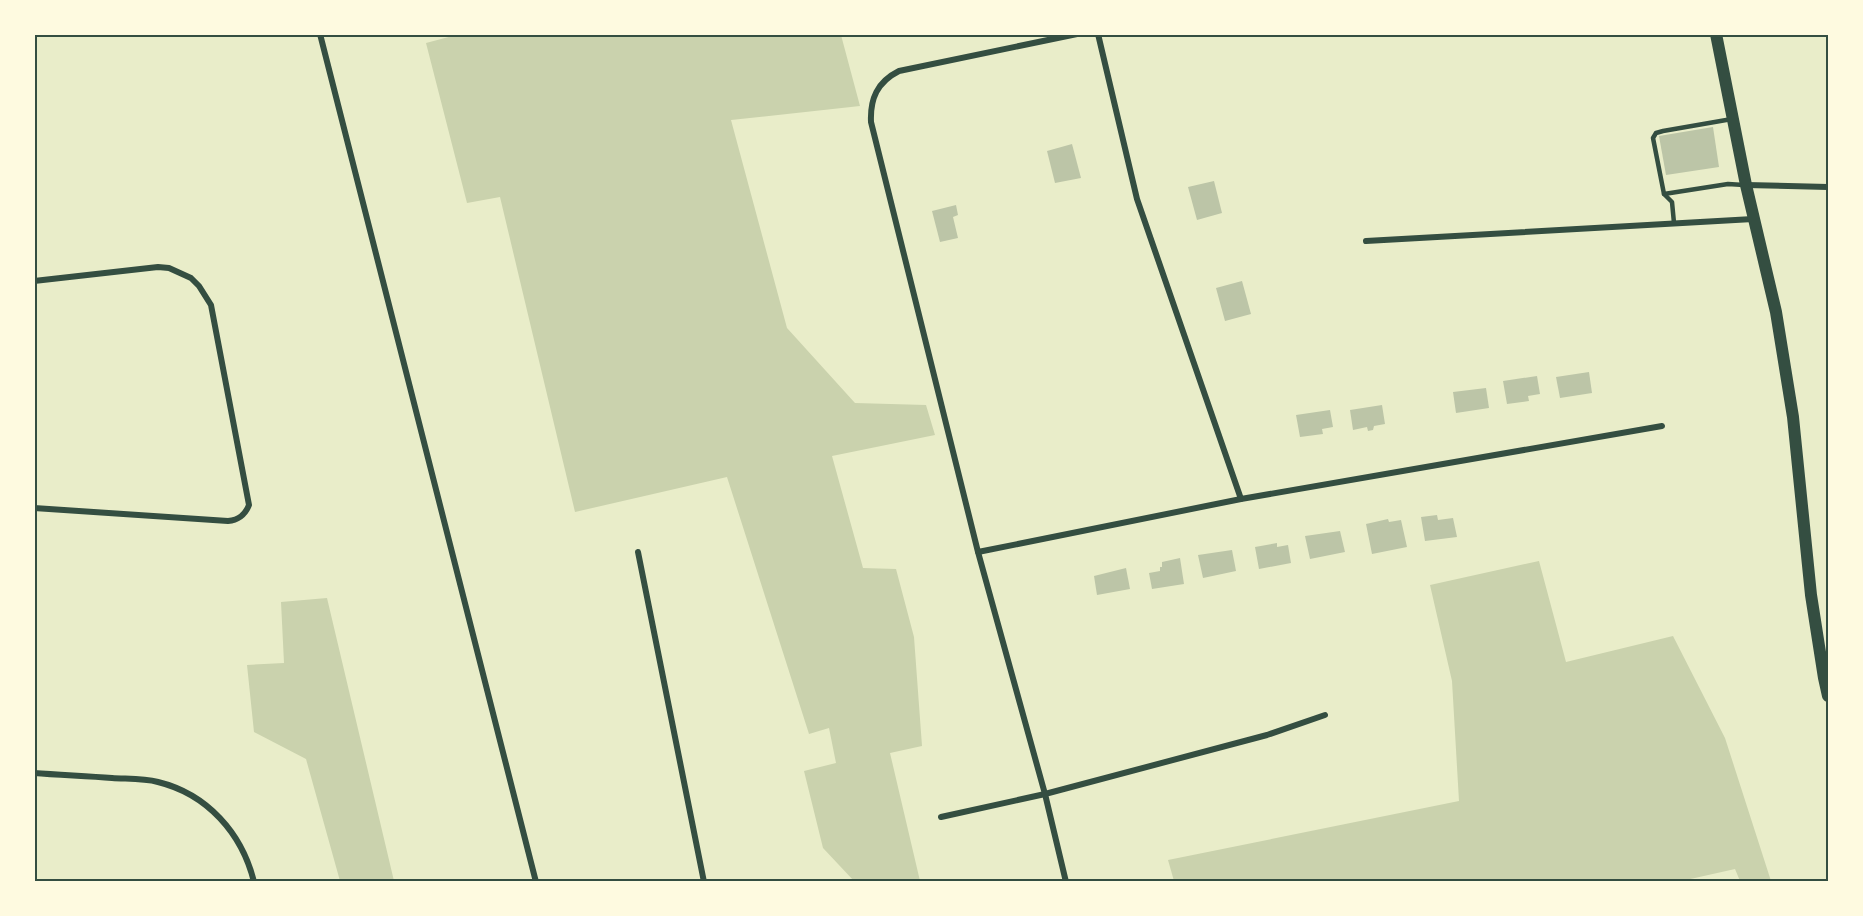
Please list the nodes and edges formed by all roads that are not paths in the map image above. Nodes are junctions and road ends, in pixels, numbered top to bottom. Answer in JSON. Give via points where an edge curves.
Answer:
{"nodes":[{"id":1,"x":320,"y":34,"type":"edge"},
{"id":2,"x":1077,"y":34,"type":"edge"},
{"id":3,"x":1098,"y":34,"type":"edge"},
{"id":4,"x":1716,"y":34,"type":"edge"},
{"id":5,"x":1732,"y":119,"type":"junction"},
{"id":6,"x":1746,"y":185,"type":"junction"},
{"id":7,"x":1828,"y":187,"type":"edge"},
{"id":8,"x":1664,"y":194,"type":"junction"},
{"id":9,"x":1753,"y":219,"type":"junction"},
{"id":10,"x":1674,"y":224,"type":"junction"},
{"id":11,"x":1366,"y":241,"type":"dead end"},
{"id":12,"x":34,"y":281,"type":"edge"},
{"id":13,"x":1662,"y":426,"type":"dead end"},
{"id":14,"x":1242,"y":499,"type":"junction"},
{"id":15,"x":34,"y":508,"type":"edge"},
{"id":16,"x":638,"y":552,"type":"dead end"},
{"id":17,"x":978,"y":552,"type":"junction"},
{"id":18,"x":1828,"y":696,"type":"edge"},
{"id":19,"x":1325,"y":715,"type":"dead end"},
{"id":20,"x":34,"y":773,"type":"edge"},
{"id":21,"x":1045,"y":794,"type":"junction"},
{"id":22,"x":941,"y":817,"type":"dead end"},
{"id":23,"x":702,"y":881,"type":"edge"},
{"id":24,"x":255,"y":882,"type":"edge"},
{"id":25,"x":536,"y":882,"type":"edge"},
{"id":26,"x":1066,"y":882,"type":"edge"},
{"id":27,"x":1697,"y":882,"type":"edge"},
{"id":28,"x":1706,"y":882,"type":"edge"}],
"edges":[{"from":1,"to":25,"type":"street"},
{"from":2,"to":17,"type":"street","via":[[899,72],[880,84],[870,109]]},
{"from":3,"to":14,"type":"street","via":[[1137,198]]},
{"from":4,"to":5,"type":"main road"},
{"from":5,"to":6,"type":"main road"},
{"from":5,"to":8,"type":"lane","via":[[1656,134],[1653,138]]},
{"from":6,"to":7,"type":"street"},
{"from":6,"to":8,"type":"lane"},
{"from":6,"to":9,"type":"main road"},
{"from":8,"to":10,"type":"lane","via":[[1672,202]]},
{"from":9,"to":10,"type":"street"},
{"from":9,"to":18,"type":"main road","via":[[1776,312],[1793,417],[1811,595]]},
{"from":10,"to":11,"type":"street"},
{"from":12,"to":15,"type":"street","via":[[158,267],[170,268],[199,286],[211,306],[249,505],[233,521]]},
{"from":13,"to":14,"type":"street"},
{"from":14,"to":17,"type":"street"},
{"from":16,"to":23,"type":"street"},
{"from":17,"to":21,"type":"street"},
{"from":19,"to":21,"type":"street","via":[[1267,735]]},
{"from":20,"to":24,"type":"street","via":[[143,780],[182,791],[206,805],[230,828],[247,857]]},
{"from":21,"to":22,"type":"street"},
{"from":21,"to":26,"type":"street"},
{"from":27,"to":28,"type":"lane"}]}
